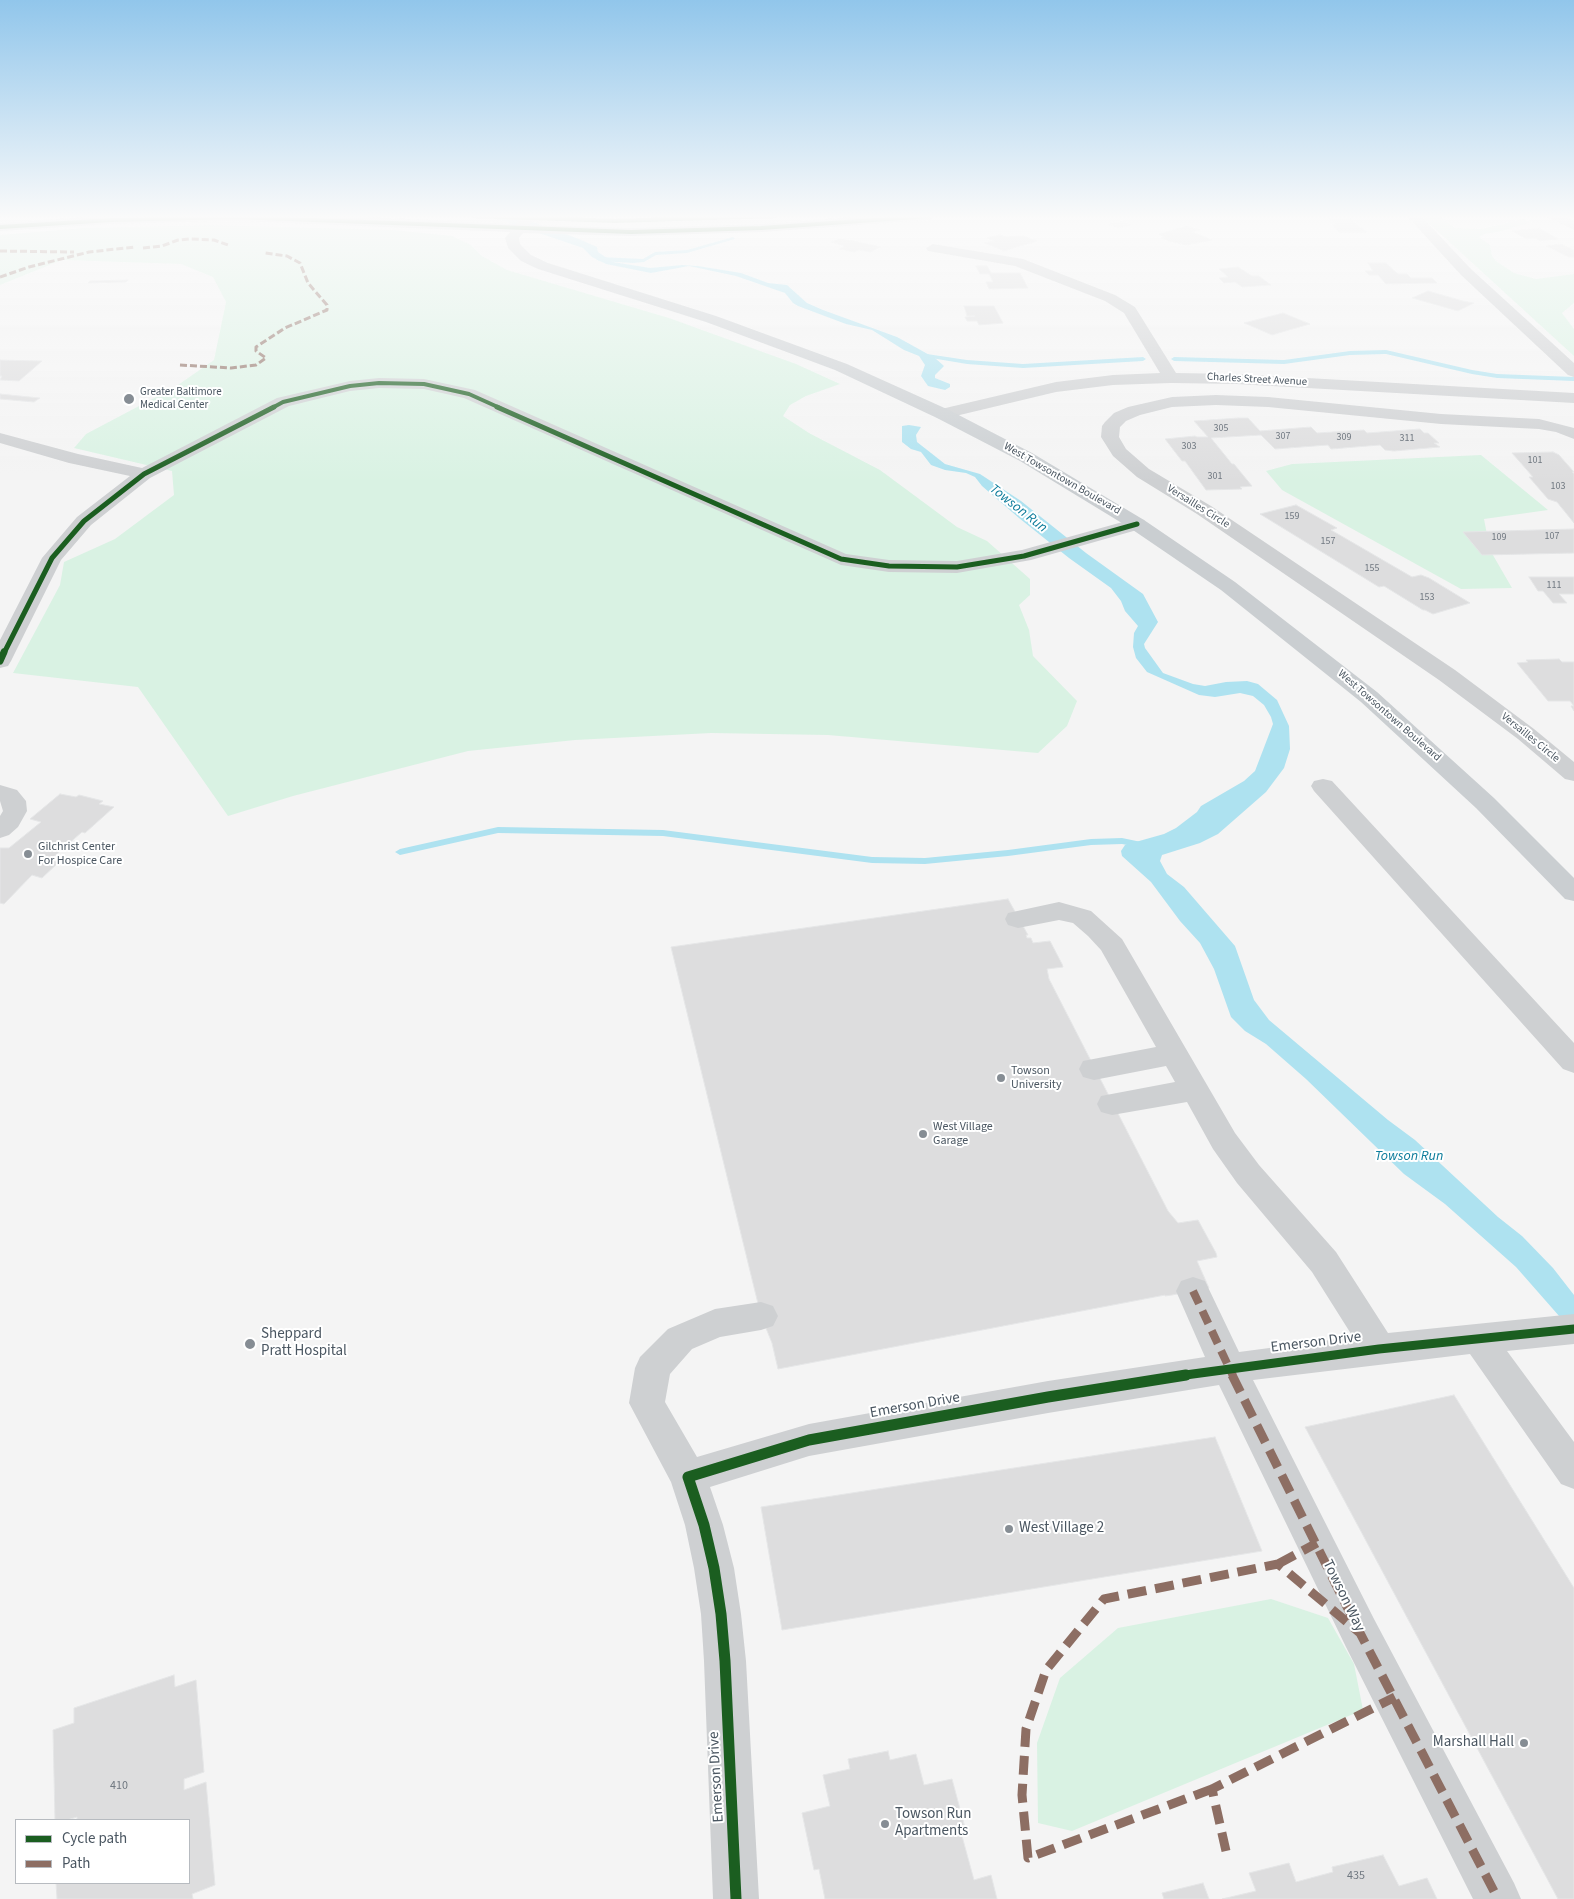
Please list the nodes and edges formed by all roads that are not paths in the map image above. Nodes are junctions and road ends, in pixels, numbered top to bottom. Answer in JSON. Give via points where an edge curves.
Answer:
{"nodes":[{"id":1,"x":666,"y":305,"type":"edge"},
{"id":2,"x":1121,"y":305,"type":"edge"},
{"id":3,"x":1501,"y":305,"type":"edge"},
{"id":4,"x":1574,"y":372,"type":"edge"},
{"id":5,"x":1170,"y":378,"type":"junction"},
{"id":6,"x":1426,"y":389,"type":"junction"},
{"id":7,"x":1459,"y":391,"type":"junction"},
{"id":8,"x":1574,"y":398,"type":"edge"},
{"id":9,"x":943,"y":414,"type":"junction"},
{"id":10,"x":1441,"y":419,"type":"junction"},
{"id":11,"x":1474,"y":421,"type":"junction"},
{"id":12,"x":1574,"y":434,"type":"edge"},
{"id":13,"x":0,"y":438,"type":"edge"},
{"id":14,"x":144,"y":474,"type":"junction"},
{"id":15,"x":1137,"y":524,"type":"junction"},
{"id":16,"x":0,"y":661,"type":"edge"},
{"id":17,"x":1574,"y":774,"type":"edge"},
{"id":18,"x":1323,"y":786,"type":"dead end"},
{"id":19,"x":0,"y":792,"type":"edge"},
{"id":20,"x":0,"y":830,"type":"edge"},
{"id":21,"x":1574,"y":893,"type":"edge"},
{"id":22,"x":1018,"y":919,"type":"dead end"},
{"id":23,"x":1174,"y":1054,"type":"junction"},
{"id":24,"x":1574,"y":1062,"type":"edge"},
{"id":25,"x":1094,"y":1069,"type":"dead end"},
{"id":26,"x":1195,"y":1090,"type":"junction"},
{"id":27,"x":1112,"y":1104,"type":"dead end"},
{"id":28,"x":1193,"y":1291,"type":"dead end"},
{"id":29,"x":761,"y":1316,"type":"dead end"},
{"id":30,"x":1574,"y":1329,"type":"edge"},
{"id":31,"x":1490,"y":1338,"type":"junction"},
{"id":32,"x":1379,"y":1349,"type":"junction"},
{"id":33,"x":1229,"y":1368,"type":"junction"},
{"id":34,"x":1574,"y":1472,"type":"edge"},
{"id":35,"x":688,"y":1478,"type":"junction"},
{"id":36,"x":736,"y":1899,"type":"edge"},
{"id":37,"x":1498,"y":1899,"type":"edge"}],
"edges":[{"from":1,"to":9,"type":"main road","name":"West Towsontown Boulevard","via":[[841,367]]},
{"from":2,"to":5,"type":"street","via":[[1130,310]]},
{"from":3,"to":4,"type":"street"},
{"from":5,"to":6,"type":"street","name":"Charles Street Avenue"},
{"from":5,"to":9,"type":"street","name":"Charles Street Avenue","via":[[1056,387]]},
{"from":6,"to":7,"type":"street","name":"Charles Street Avenue"},
{"from":6,"to":10,"type":"street"},
{"from":7,"to":8,"type":"street","name":"Charles Street Avenue"},
{"from":7,"to":11,"type":"street"},
{"from":9,"to":15,"type":"main road","name":"West Towsontown Boulevard","via":[[1064,479]]},
{"from":10,"to":11,"type":"street","name":"Versailles Circle"},
{"from":10,"to":17,"type":"street","name":"Versailles Circle","via":[[1268,402],[1191,401],[1152,406],[1120,417],[1111,426],[1110,437],[1119,452],[1143,473],[1204,510],[1447,675]]},
{"from":11,"to":12,"type":"street","name":"Versailles Circle","via":[[1539,424]]},
{"from":13,"to":14,"type":"street"},
{"from":14,"to":15,"type":"street","via":[[283,402],[350,386],[424,384],[469,394],[841,559],[889,566],[957,567],[1024,556]]},
{"from":14,"to":16,"type":"street","via":[[84,522],[52,558]]},
{"from":15,"to":21,"type":"main road","name":"West Towsontown Boulevard","via":[[1228,586],[1369,697],[1484,803]]},
{"from":18,"to":24,"type":"street"},
{"from":19,"to":20,"type":"street","via":[[14,801],[15,811]]},
{"from":22,"to":23,"type":"street","via":[[1059,911],[1082,916],[1112,945]]},
{"from":23,"to":25,"type":"street"},
{"from":23,"to":26,"type":"street"},
{"from":26,"to":27,"type":"street"},
{"from":26,"to":32,"type":"street","via":[[1224,1141],[1248,1174],[1324,1262]]},
{"from":28,"to":33,"type":"street","name":"Towson Way"},
{"from":29,"to":35,"type":"street","via":[[716,1323],[680,1339],[652,1368],[647,1403]]},
{"from":30,"to":31,"type":"street","name":"Emerson Drive"},
{"from":31,"to":32,"type":"street","name":"Emerson Drive"},
{"from":31,"to":34,"type":"street"},
{"from":32,"to":33,"type":"street","name":"Emerson Drive"},
{"from":33,"to":35,"type":"street","name":"Emerson Drive","via":[[839,1434],[780,1448]]},
{"from":33,"to":37,"type":"street","name":"Towson Way","via":[[1360,1633]]},
{"from":35,"to":36,"type":"street","name":"Emerson Drive","via":[[704,1525],[721,1614]]}]}
